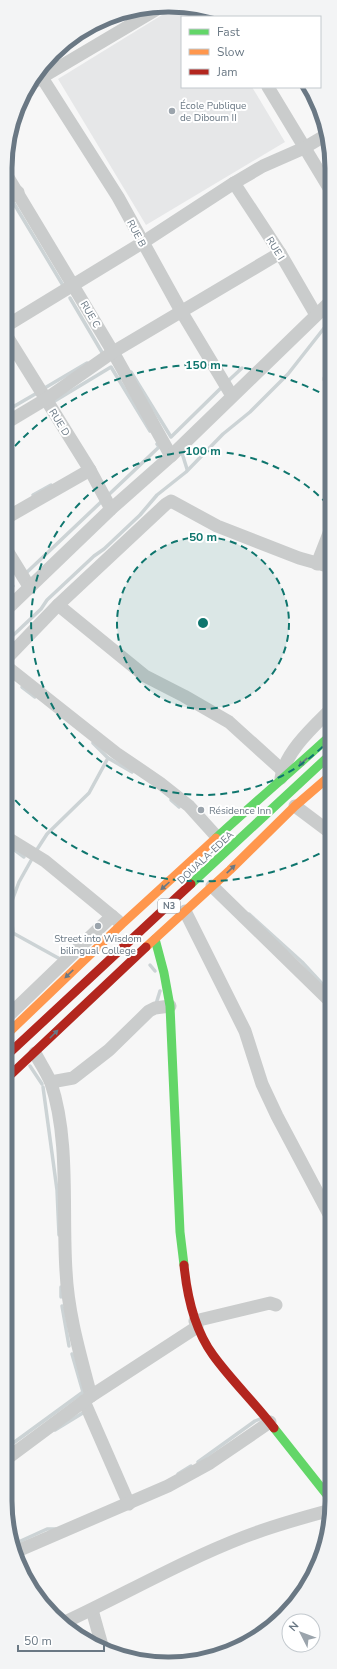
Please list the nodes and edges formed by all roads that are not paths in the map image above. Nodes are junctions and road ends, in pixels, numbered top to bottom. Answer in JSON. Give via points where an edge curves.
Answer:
{"nodes":[{"id":1,"x":135,"y":16,"type":"edge"},
{"id":2,"x":44,"y":73,"type":"edge"},
{"id":3,"x":42,"y":76,"type":"edge"},
{"id":4,"x":269,"y":88,"type":"edge"},
{"id":5,"x":322,"y":137,"type":"edge"},
{"id":6,"x":304,"y":148,"type":"junction"},
{"id":7,"x":325,"y":182,"type":"edge"},
{"id":8,"x":12,"y":183,"type":"edge"},
{"id":9,"x":234,"y":183,"type":"junction"},
{"id":10,"x":18,"y":192,"type":"junction"},
{"id":11,"x":12,"y":196,"type":"edge"},
{"id":12,"x":142,"y":243,"type":"junction"},
{"id":13,"x":280,"y":253,"type":"junction"},
{"id":14,"x":74,"y":285,"type":"junction"},
{"id":15,"x":325,"y":307,"type":"edge"},
{"id":16,"x":181,"y":311,"type":"junction"},
{"id":17,"x":316,"y":315,"type":"junction"},
{"id":18,"x":12,"y":322,"type":"edge"},
{"id":19,"x":12,"y":345,"type":"edge"},
{"id":20,"x":113,"y":352,"type":"junction"},
{"id":21,"x":232,"y":396,"type":"junction"},
{"id":22,"x":46,"y":400,"type":"junction"},
{"id":23,"x":12,"y":420,"type":"edge"},
{"id":24,"x":171,"y":456,"type":"junction"},
{"id":25,"x":90,"y":470,"type":"junction"},
{"id":26,"x":111,"y":509,"type":"junction"},
{"id":27,"x":12,"y":515,"type":"edge"},
{"id":28,"x":325,"y":543,"type":"edge"},
{"id":29,"x":12,"y":559,"type":"edge"},
{"id":30,"x":317,"y":564,"type":"junction"},
{"id":31,"x":325,"y":566,"type":"edge"},
{"id":32,"x":30,"y":588,"type":"junction"},
{"id":33,"x":12,"y":604,"type":"edge"},
{"id":34,"x":58,"y":605,"type":"junction"},
{"id":35,"x":12,"y":653,"type":"edge"},
{"id":36,"x":12,"y":671,"type":"edge"},
{"id":37,"x":325,"y":715,"type":"edge"},
{"id":38,"x":325,"y":740,"type":"edge"},
{"id":39,"x":325,"y":760,"type":"edge"},
{"id":40,"x":281,"y":775,"type":"junction"},
{"id":41,"x":325,"y":780,"type":"edge"},
{"id":42,"x":295,"y":806,"type":"junction"},
{"id":43,"x":325,"y":828,"type":"edge"},
{"id":44,"x":217,"y":837,"type":"junction"},
{"id":45,"x":12,"y":841,"type":"edge"},
{"id":46,"x":212,"y":886,"type":"junction"},
{"id":47,"x":185,"y":911,"type":"junction"},
{"id":48,"x":117,"y":920,"type":"junction"},
{"id":49,"x":155,"y":939,"type":"junction"},
{"id":50,"x":325,"y":996,"type":"edge"},
{"id":51,"x":170,"y":1006,"type":"junction"},
{"id":52,"x":12,"y":1014,"type":"edge"},
{"id":53,"x":12,"y":1030,"type":"edge"},
{"id":54,"x":12,"y":1050,"type":"edge"},
{"id":55,"x":35,"y":1053,"type":"junction"},
{"id":56,"x":12,"y":1074,"type":"edge"},
{"id":57,"x":51,"y":1082,"type":"junction"},
{"id":58,"x":325,"y":1207,"type":"edge"},
{"id":59,"x":276,"y":1305,"type":"dead end"},
{"id":60,"x":196,"y":1324,"type":"junction"},
{"id":61,"x":88,"y":1399,"type":"junction"},
{"id":62,"x":270,"y":1422,"type":"junction"},
{"id":63,"x":12,"y":1455,"type":"edge"},
{"id":64,"x":325,"y":1492,"type":"edge"},
{"id":65,"x":129,"y":1504,"type":"junction"},
{"id":66,"x":325,"y":1512,"type":"edge"},
{"id":67,"x":20,"y":1550,"type":"edge"},
{"id":68,"x":92,"y":1610,"type":"junction"},
{"id":69,"x":68,"y":1621,"type":"edge"},
{"id":70,"x":101,"y":1642,"type":"edge"}],
"edges":[{"from":1,"to":2,"type":"street"},
{"from":3,"to":12,"type":"street","name":"RUE B","via":[[99,164]]},
{"from":4,"to":6,"type":"street"},
{"from":5,"to":6,"type":"street"},
{"from":6,"to":7,"type":"street"},
{"from":6,"to":9,"type":"street","via":[[263,166]]},
{"from":8,"to":10,"type":"street","name":"RUE C"},
{"from":9,"to":12,"type":"street"},
{"from":9,"to":13,"type":"street","name":"RUE I"},
{"from":10,"to":11,"type":"street"},
{"from":10,"to":14,"type":"street","name":"RUE C"},
{"from":12,"to":14,"type":"street"},
{"from":12,"to":16,"type":"street","name":"RUE B"},
{"from":13,"to":16,"type":"street"},
{"from":13,"to":17,"type":"street","name":"RUE I"},
{"from":14,"to":18,"type":"street"},
{"from":14,"to":20,"type":"street","name":"RUE C"},
{"from":15,"to":17,"type":"street"},
{"from":16,"to":20,"type":"street"},
{"from":16,"to":21,"type":"street","name":"RUE B"},
{"from":17,"to":21,"type":"street"},
{"from":19,"to":22,"type":"street","name":"RUE D"},
{"from":20,"to":22,"type":"street"},
{"from":20,"to":24,"type":"street","name":"RUE C"},
{"from":21,"to":24,"type":"street"},
{"from":22,"to":23,"type":"street"},
{"from":22,"to":25,"type":"street","name":"RUE D"},
{"from":24,"to":26,"type":"street"},
{"from":25,"to":26,"type":"street","name":"RUE D"},
{"from":25,"to":27,"type":"street"},
{"from":26,"to":32,"type":"street"},
{"from":28,"to":30,"type":"street"},
{"from":29,"to":32,"type":"street"},
{"from":30,"to":31,"type":"street"},
{"from":30,"to":34,"type":"street","via":[[217,526],[171,501]]},
{"from":32,"to":33,"type":"street"},
{"from":34,"to":35,"type":"street"},
{"from":34,"to":40,"type":"street","via":[[145,676],[229,722]]},
{"from":36,"to":44,"type":"street","via":[[116,753],[172,792],[189,806]]},
{"from":37,"to":40,"type":"street","via":[[290,755]]},
{"from":38,"to":40,"type":"main road","one_way":true},
{"from":39,"to":54,"type":"main road","name":"DOUALA-EDEA","number":"N3"},
{"from":40,"to":44,"type":"main road"},
{"from":41,"to":42,"type":"main road"},
{"from":42,"to":43,"type":"street"},
{"from":46,"to":42,"type":"main road","one_way":true},
{"from":44,"to":48,"type":"main road","one_way":true,"via":[[166,885]]},
{"from":45,"to":48,"type":"street","via":[[45,861]]},
{"from":46,"to":47,"type":"main road"},
{"from":46,"to":50,"type":"street"},
{"from":47,"to":49,"type":"main road"},
{"from":47,"to":58,"type":"street","via":[[245,1031],[262,1084],[277,1116]]},
{"from":48,"to":52,"type":"street"},
{"from":48,"to":53,"type":"main road","one_way":true},
{"from":49,"to":51,"type":"main road"},
{"from":55,"to":49,"type":"main road","one_way":true},
{"from":51,"to":57,"type":"street","via":[[149,1011],[109,1050],[73,1078]]},
{"from":51,"to":60,"type":"main road","via":[[180,1232],[187,1293]]},
{"from":55,"to":56,"type":"main road"},
{"from":55,"to":57,"type":"street"},
{"from":57,"to":61,"type":"street","via":[[63,1150],[68,1301]]},
{"from":59,"to":60,"type":"street","via":[[270,1303]]},
{"from":60,"to":61,"type":"street"},
{"from":60,"to":62,"type":"main road","via":[[212,1354]]},
{"from":61,"to":63,"type":"street"},
{"from":61,"to":65,"type":"street"},
{"from":62,"to":64,"type":"main road"},
{"from":62,"to":65,"type":"street","via":[[210,1463]]},
{"from":65,"to":67,"type":"street"},
{"from":66,"to":68,"type":"street","via":[[243,1537]]},
{"from":68,"to":69,"type":"street"},
{"from":68,"to":70,"type":"street"}]}
